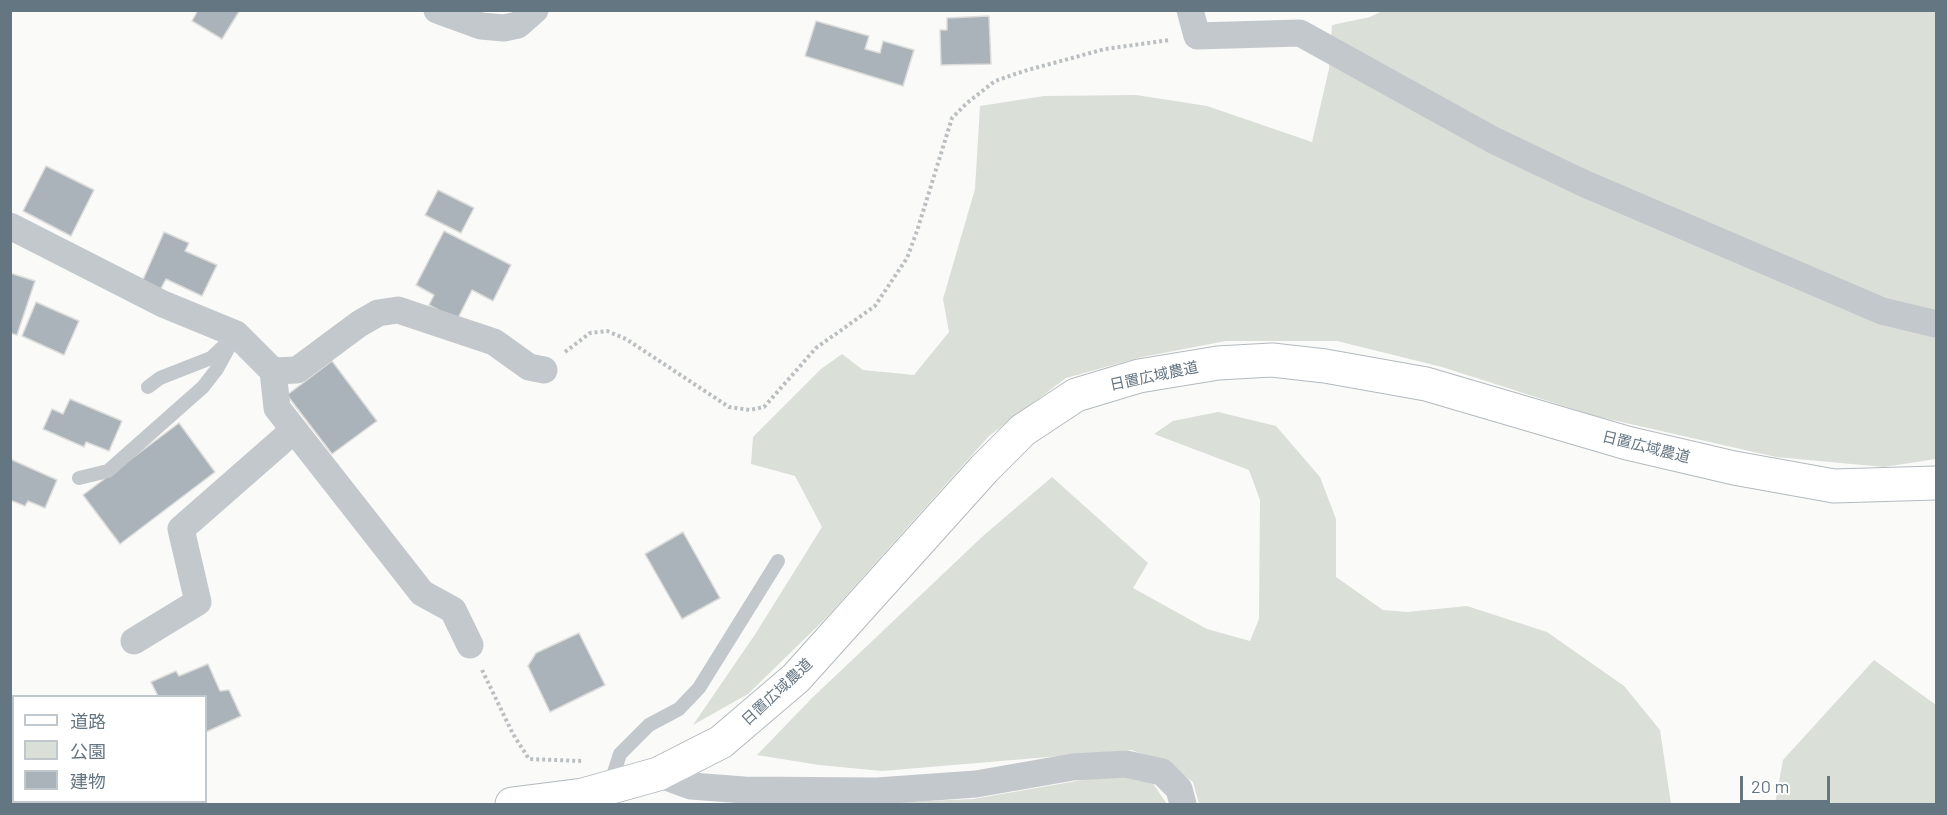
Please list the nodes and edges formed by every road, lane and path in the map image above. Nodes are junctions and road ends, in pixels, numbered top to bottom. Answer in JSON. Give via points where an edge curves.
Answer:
{"nodes":[{"id":1,"x":437,"y":10,"type":"edge"},
{"id":2,"x":535,"y":10,"type":"edge"},
{"id":3,"x":1194,"y":23,"type":"edge"},
{"id":4,"x":10,"y":226,"type":"edge"},
{"id":5,"x":1936,"y":324,"type":"edge"},
{"id":6,"x":236,"y":334,"type":"junction"},
{"id":7,"x":544,"y":370,"type":"joint"},
{"id":8,"x":273,"y":371,"type":"junction"},
{"id":9,"x":148,"y":387,"type":"dead end"},
{"id":10,"x":294,"y":430,"type":"junction"},
{"id":11,"x":79,"y":478,"type":"dead end"},
{"id":12,"x":1936,"y":483,"type":"edge"},
{"id":13,"x":778,"y":561,"type":"dead end"},
{"id":14,"x":134,"y":641,"type":"dead end"},
{"id":15,"x":470,"y":645,"type":"joint"},
{"id":16,"x":658,"y":774,"type":"junction"},
{"id":17,"x":609,"y":787,"type":"junction"},
{"id":18,"x":512,"y":804,"type":"edge"},
{"id":19,"x":1183,"y":804,"type":"edge"}],
"edges":[{"from":1,"to":2,"type":"street","via":[[481,26],[504,28],[518,25]]},
{"from":3,"to":5,"type":"street","via":[[1300,33],[1493,140],[1583,183],[1882,311]]},
{"from":3,"to":7,"type":"path","via":[[1023,71],[995,81],[967,103],[952,118],[907,258],[875,306],[816,348],[764,407],[729,407],[626,339],[607,331],[590,333]]},
{"from":4,"to":6,"type":"street","via":[[163,304]]},
{"from":6,"to":8,"type":"street"},
{"from":6,"to":9,"type":"lane","via":[[211,358],[160,378]]},
{"from":6,"to":11,"type":"lane","via":[[202,387],[108,471]]},
{"from":7,"to":8,"type":"street","via":[[529,367],[494,342],[398,310],[378,313],[359,324],[297,370]]},
{"from":8,"to":10,"type":"street","via":[[277,408]]},
{"from":10,"to":14,"type":"street","via":[[182,530],[198,602]]},
{"from":10,"to":15,"type":"street","via":[[422,593],[453,610]]},
{"from":12,"to":16,"type":"street","name":"日置広域農道","via":[[1834,486],[1734,468],[1628,443],[1426,384],[1325,366],[1272,360],[1218,363],[1139,376],[1076,395],[1023,430],[796,678],[721,742]]},
{"from":13,"to":17,"type":"lane","via":[[699,688],[679,709],[649,725],[620,754]]},
{"from":15,"to":17,"type":"path","via":[[529,759],[589,761]]},
{"from":16,"to":17,"type":"street","name":"日置広域農道"},
{"from":16,"to":19,"type":"street","via":[[691,786],[744,790],[877,790],[976,784],[1073,767],[1126,764],[1162,772],[1179,789]]},
{"from":17,"to":18,"type":"street","name":"日置広域農道","via":[[583,795]]}]}
